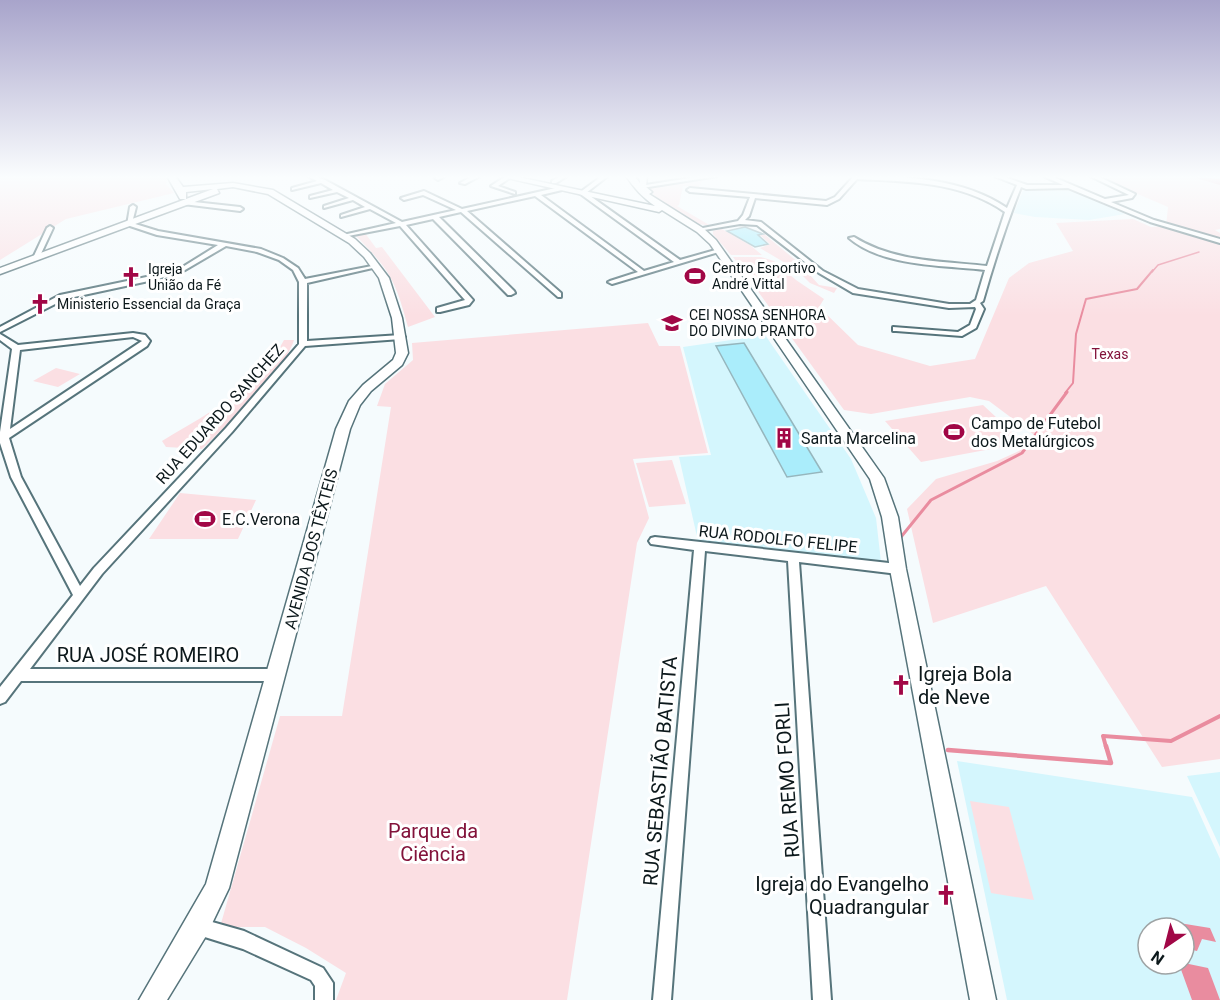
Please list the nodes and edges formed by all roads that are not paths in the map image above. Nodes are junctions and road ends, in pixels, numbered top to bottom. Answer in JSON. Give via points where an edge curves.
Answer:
{"nodes":[{"id":1,"x":133,"y":223,"type":"edge"},
{"id":2,"x":322,"y":223,"type":"edge"},
{"id":3,"x":408,"y":223,"type":"edge"},
{"id":4,"x":441,"y":223,"type":"edge"},
{"id":5,"x":476,"y":223,"type":"edge"},
{"id":6,"x":575,"y":223,"type":"edge"},
{"id":7,"x":623,"y":223,"type":"edge"},
{"id":8,"x":687,"y":223,"type":"edge"},
{"id":9,"x":737,"y":223,"type":"edge"},
{"id":10,"x":753,"y":223,"type":"edge"},
{"id":11,"x":759,"y":223,"type":"joint"},
{"id":12,"x":1005,"y":223,"type":"edge"},
{"id":13,"x":1158,"y":223,"type":"edge"},
{"id":14,"x":129,"y":224,"type":"junction"},
{"id":15,"x":402,"y":224,"type":"junction"},
{"id":16,"x":50,"y":228,"type":"dead end"},
{"id":17,"x":700,"y":230,"type":"junction"},
{"id":18,"x":345,"y":236,"type":"junction"},
{"id":19,"x":852,"y":238,"type":"dead end"},
{"id":20,"x":1220,"y":241,"type":"edge"},
{"id":21,"x":225,"y":244,"type":"junction"},
{"id":22,"x":718,"y":251,"type":"junction"},
{"id":23,"x":36,"y":258,"type":"junction"},
{"id":24,"x":678,"y":262,"type":"junction"},
{"id":25,"x":375,"y":266,"type":"junction"},
{"id":26,"x":990,"y":268,"type":"junction"},
{"id":27,"x":0,"y":271,"type":"edge"},
{"id":28,"x":643,"y":273,"type":"junction"},
{"id":29,"x":303,"y":282,"type":"junction"},
{"id":30,"x":612,"y":282,"type":"dead end"},
{"id":31,"x":511,"y":293,"type":"dead end"},
{"id":32,"x":558,"y":295,"type":"dead end"},
{"id":33,"x":977,"y":304,"type":"junction"},
{"id":34,"x":440,"y":310,"type":"dead end"},
{"id":35,"x":896,"y":328,"type":"dead end"},
{"id":36,"x":0,"y":330,"type":"edge"},
{"id":37,"x":0,"y":336,"type":"edge"},
{"id":38,"x":401,"y":337,"type":"junction"},
{"id":39,"x":303,"y":344,"type":"junction"},
{"id":40,"x":16,"y":348,"type":"junction"},
{"id":41,"x":2,"y":439,"type":"edge"},
{"id":42,"x":655,"y":541,"type":"dead end"},
{"id":43,"x":700,"y":546,"type":"junction"},
{"id":44,"x":793,"y":557,"type":"junction"},
{"id":45,"x":898,"y":569,"type":"junction"},
{"id":46,"x":79,"y":595,"type":"junction"},
{"id":47,"x":18,"y":675,"type":"junction"},
{"id":48,"x":278,"y":675,"type":"junction"},
{"id":49,"x":0,"y":699,"type":"edge"},
{"id":50,"x":197,"y":927,"type":"junction"},
{"id":51,"x":152,"y":1000,"type":"edge"},
{"id":52,"x":324,"y":1000,"type":"edge"},
{"id":53,"x":662,"y":1000,"type":"edge"},
{"id":54,"x":822,"y":1000,"type":"edge"},
{"id":55,"x":983,"y":1000,"type":"edge"}],
"edges":[{"from":1,"to":14,"type":"main road"},
{"from":2,"to":18,"type":"main road","name":"AVENIDA DOS TÊXTEIS"},
{"from":3,"to":15,"type":"street"},
{"from":4,"to":31,"type":"street"},
{"from":5,"to":32,"type":"street"},
{"from":6,"to":28,"type":"street"},
{"from":7,"to":24,"type":"street"},
{"from":8,"to":17,"type":"main road"},
{"from":9,"to":17,"type":"street"},
{"from":10,"to":11,"type":"street"},
{"from":11,"to":33,"type":"street","via":[[821,272],[856,291],[949,306]]},
{"from":12,"to":26,"type":"street"},
{"from":13,"to":20,"type":"street"},
{"from":14,"to":21,"type":"street"},
{"from":14,"to":23,"type":"main road"},
{"from":15,"to":18,"type":"street"},
{"from":15,"to":34,"type":"street","via":[[469,300]]},
{"from":16,"to":23,"type":"street"},
{"from":17,"to":22,"type":"main road"},
{"from":18,"to":25,"type":"main road","name":"AVENIDA DOS TÊXTEIS"},
{"from":19,"to":26,"type":"street","via":[[864,247],[888,255]]},
{"from":21,"to":29,"type":"street","via":[[259,250],[281,259],[296,269]]},
{"from":21,"to":36,"type":"street","via":[[183,269],[63,297]]},
{"from":22,"to":24,"type":"street"},
{"from":22,"to":45,"type":"main road","via":[[878,478],[890,517]]},
{"from":23,"to":27,"type":"main road"},
{"from":24,"to":28,"type":"street"},
{"from":25,"to":29,"type":"street"},
{"from":25,"to":38,"type":"main road","name":"AVENIDA DOS TÊXTEIS","via":[[393,302]]},
{"from":26,"to":33,"type":"street"},
{"from":28,"to":30,"type":"street"},
{"from":29,"to":39,"type":"street","name":"RUA EDUARDO SANCHEZ"},
{"from":33,"to":35,"type":"street","via":[[980,309],[973,326],[959,333]]},
{"from":37,"to":40,"type":"street"},
{"from":38,"to":39,"type":"street"},
{"from":38,"to":48,"type":"main road","name":"AVENIDA DOS TÊXTEIS","via":[[398,362],[361,394],[344,429]]},
{"from":39,"to":46,"type":"street","name":"RUA EDUARDO SANCHEZ"},
{"from":40,"to":41,"type":"street"},
{"from":40,"to":41,"type":"street","via":[[124,336],[146,340]]},
{"from":41,"to":46,"type":"street","via":[[16,477]]},
{"from":42,"to":43,"type":"street","name":"RUA RODOLFO FELIPE"},
{"from":43,"to":44,"type":"street","name":"RUA RODOLFO FELIPE"},
{"from":43,"to":53,"type":"street","name":"RUA SEBASTIÃO BATISTA"},
{"from":44,"to":45,"type":"street","name":"RUA RODOLFO FELIPE"},
{"from":44,"to":54,"type":"street","name":"RUA REMO FORLI"},
{"from":45,"to":55,"type":"main road"},
{"from":46,"to":47,"type":"street","name":"RUA EDUARDO SANCHEZ"},
{"from":47,"to":48,"type":"street","name":"RUA JOSÉ ROMEIRO"},
{"from":47,"to":49,"type":"street","name":"RUA EDUARDO SANCHEZ"},
{"from":48,"to":50,"type":"main road","name":"AVENIDA DOS TÊXTEIS","via":[[217,888]]},
{"from":50,"to":51,"type":"main road","name":"AVENIDA DOS TÊXTEIS"},
{"from":50,"to":52,"type":"street","via":[[242,939],[317,974],[324,983]]}]}
